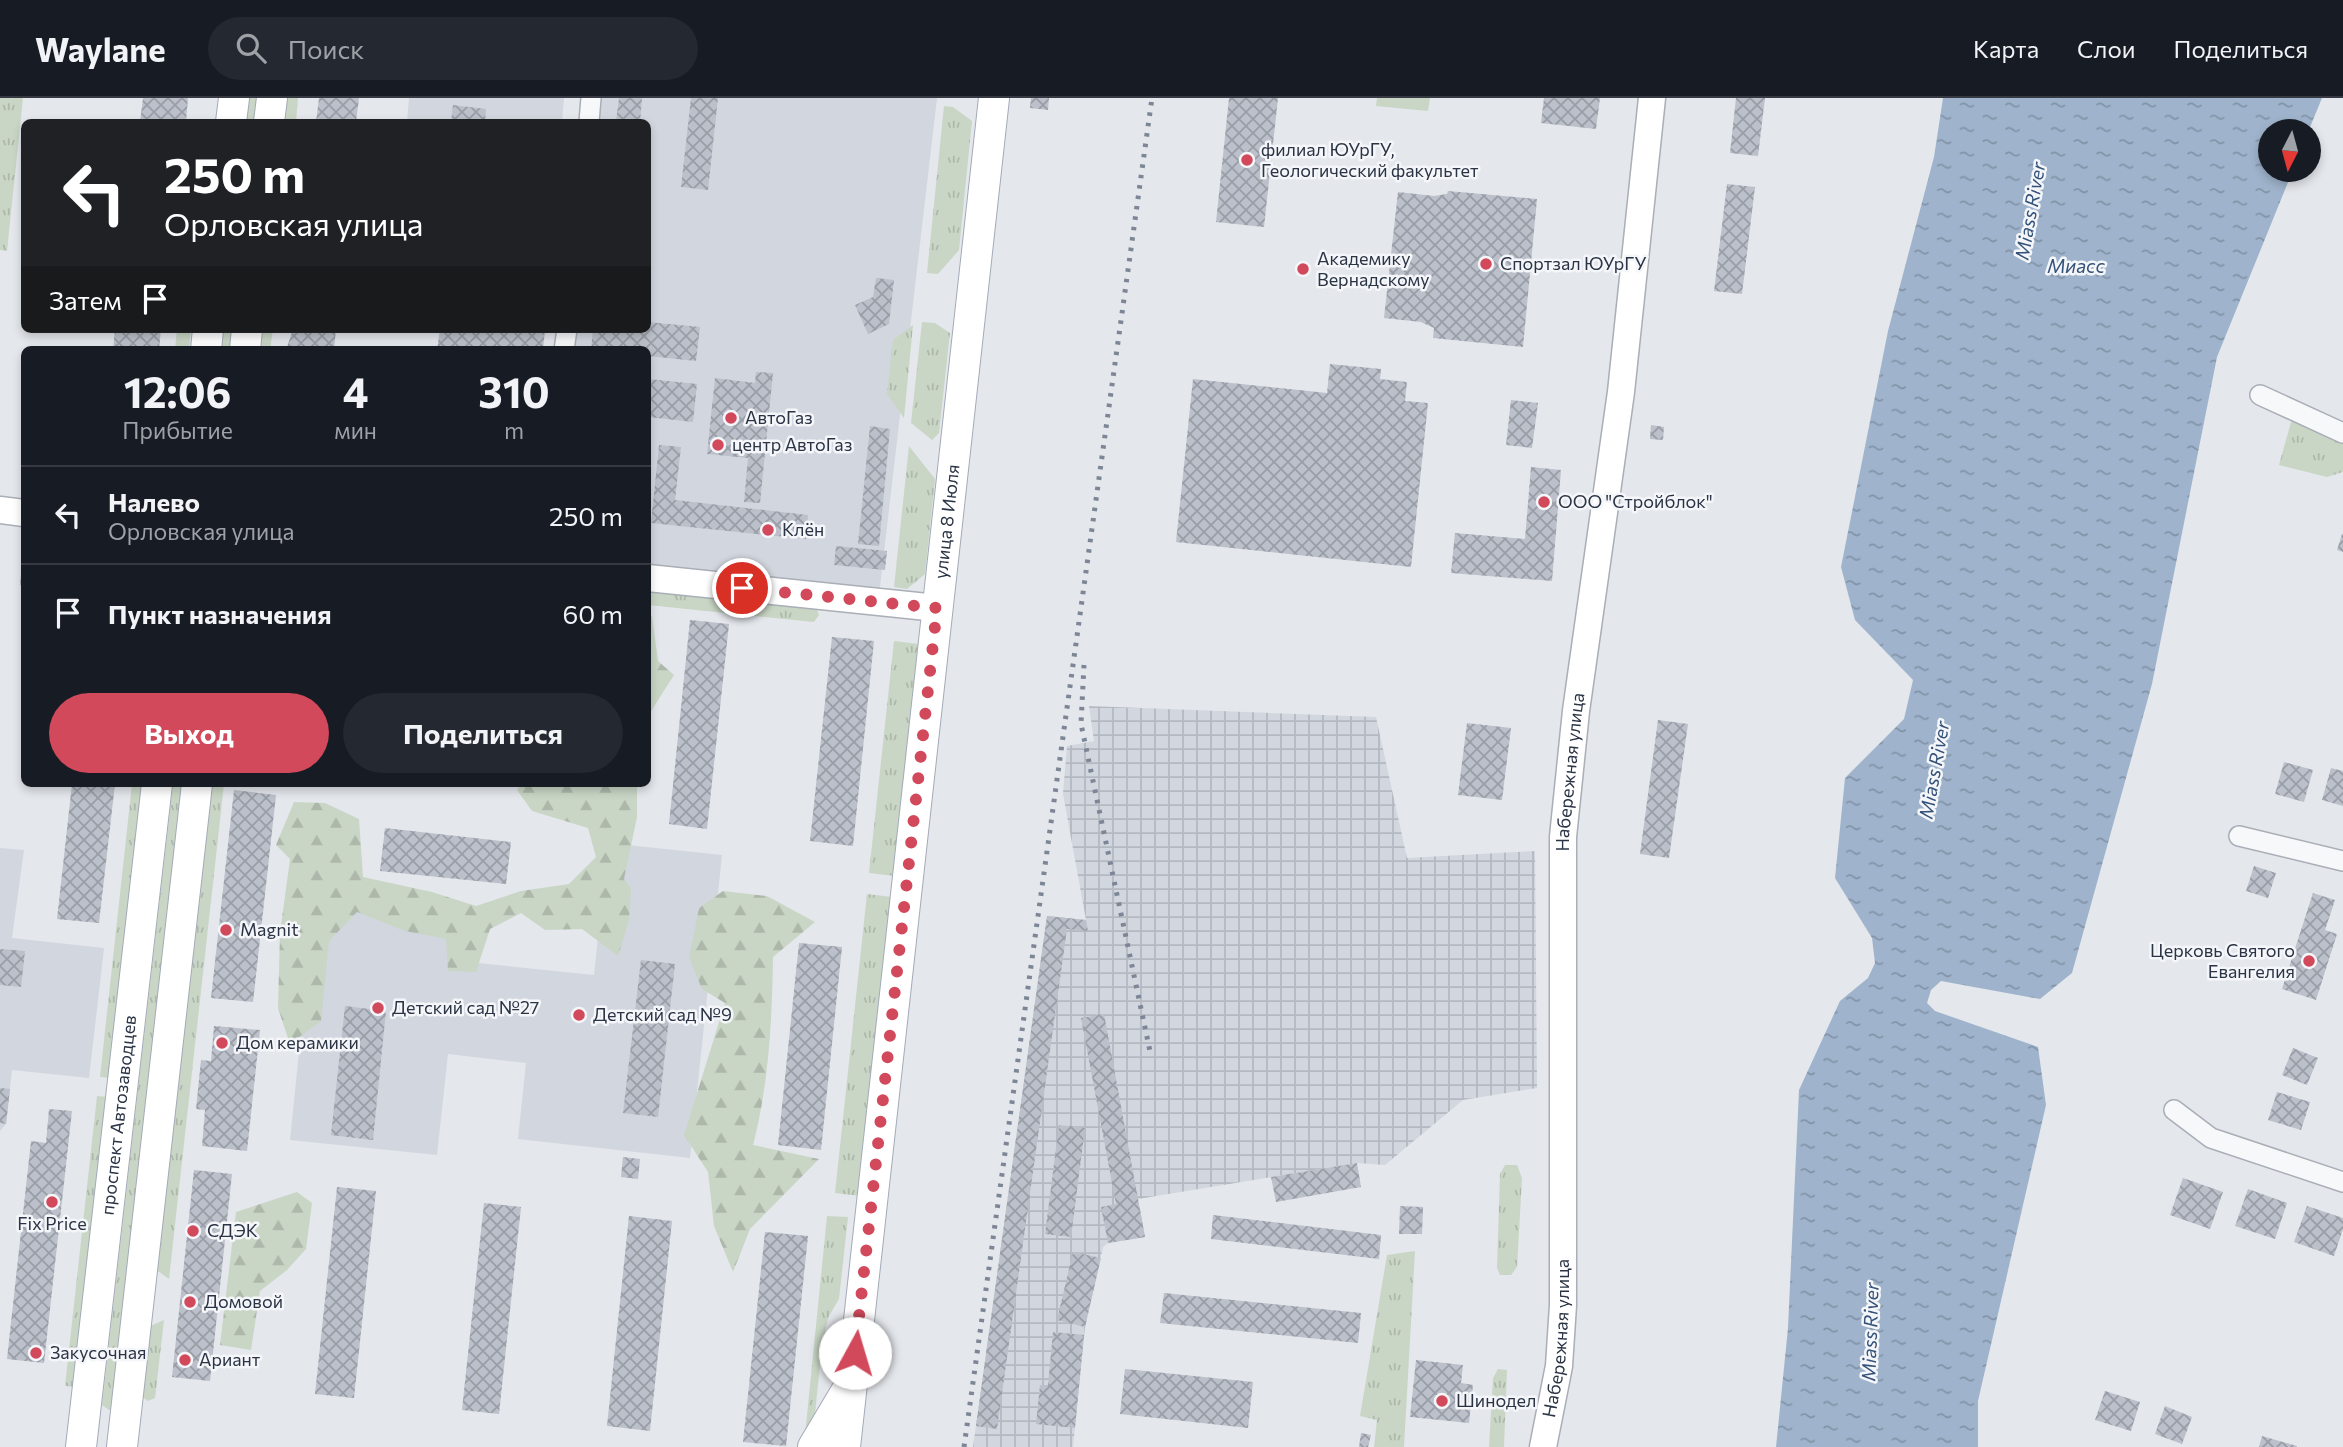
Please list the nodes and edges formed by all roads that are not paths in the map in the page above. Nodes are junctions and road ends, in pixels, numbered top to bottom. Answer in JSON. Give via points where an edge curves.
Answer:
{"nodes":[{"id":1,"x":233,"y":98,"type":"edge"},
{"id":2,"x":272,"y":98,"type":"edge"},
{"id":3,"x":591,"y":98,"type":"edge"},
{"id":4,"x":994,"y":98,"type":"edge"},
{"id":5,"x":1652,"y":98,"type":"edge"},
{"id":6,"x":231,"y":119,"type":"edge"},
{"id":7,"x":269,"y":119,"type":"edge"},
{"id":8,"x":589,"y":119,"type":"edge"},
{"id":9,"x":2260,"y":395,"type":"dead end"},
{"id":10,"x":2343,"y":433,"type":"edge"},
{"id":11,"x":0,"y":510,"type":"edge"},
{"id":12,"x":21,"y":513,"type":"edge"},
{"id":13,"x":651,"y":578,"type":"edge"},
{"id":14,"x":937,"y":608,"type":"junction"},
{"id":15,"x":158,"y":787,"type":"edge"},
{"id":16,"x":197,"y":787,"type":"edge"},
{"id":17,"x":2239,"y":836,"type":"dead end"},
{"id":18,"x":2343,"y":861,"type":"edge"},
{"id":19,"x":2174,"y":1110,"type":"dead end"},
{"id":20,"x":2343,"y":1182,"type":"edge"},
{"id":21,"x":852,"y":1380,"type":"junction"},
{"id":22,"x":82,"y":1447,"type":"edge"},
{"id":23,"x":122,"y":1447,"type":"edge"},
{"id":24,"x":813,"y":1447,"type":"edge"},
{"id":25,"x":845,"y":1447,"type":"edge"},
{"id":26,"x":1544,"y":1447,"type":"edge"}],
"edges":[{"from":1,"to":6,"type":"main road"},
{"from":2,"to":7,"type":"main road"},
{"from":3,"to":8,"type":"street"},
{"from":4,"to":14,"type":"main road","name":"улица 8 Июля"},
{"from":5,"to":26,"type":"street","name":"Набережная улица","via":[[1621,392],[1563,837],[1562,1340]]},
{"from":9,"to":10,"type":"street"},
{"from":11,"to":12,"type":"street"},
{"from":13,"to":14,"type":"street"},
{"from":14,"to":21,"type":"main road","name":"улица 8 Июля"},
{"from":15,"to":22,"type":"main road","name":"проспект Автозаводцев"},
{"from":16,"to":23,"type":"main road"},
{"from":17,"to":18,"type":"street"},
{"from":19,"to":20,"type":"street","via":[[2211,1138]]},
{"from":21,"to":24,"type":"main road"},
{"from":21,"to":25,"type":"main road","name":"улица 8 Июля"}]}
